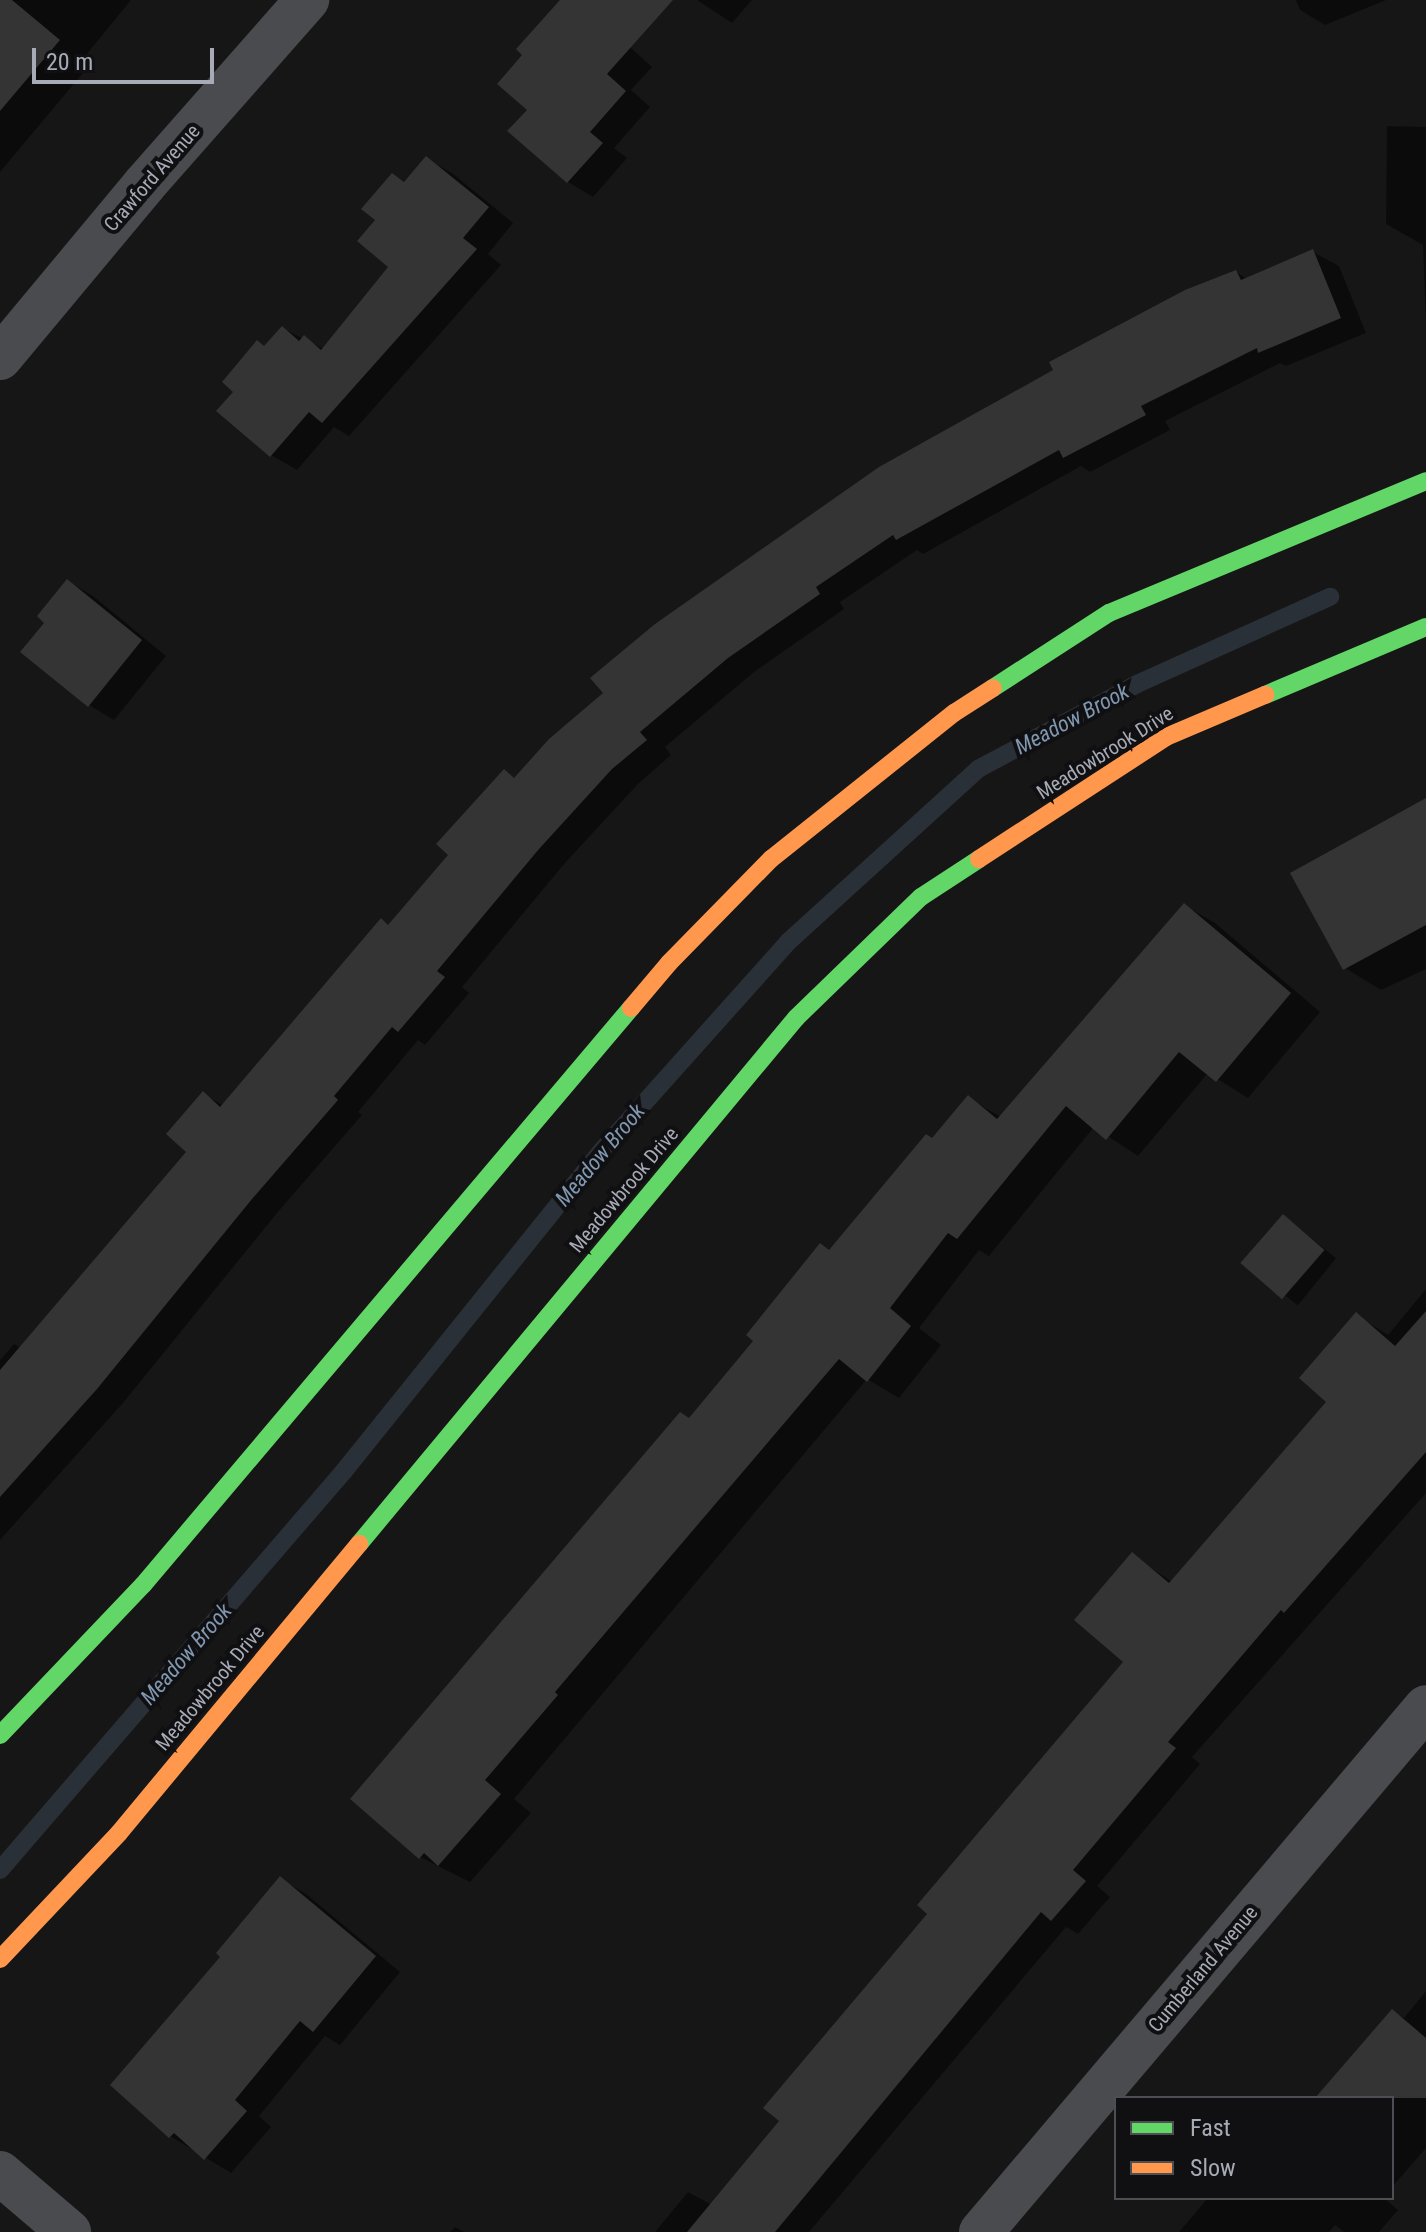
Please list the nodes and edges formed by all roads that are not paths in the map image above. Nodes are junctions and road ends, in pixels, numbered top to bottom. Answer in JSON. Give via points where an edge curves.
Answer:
{"nodes":[{"id":1,"x":307,"y":0,"type":"edge"},
{"id":2,"x":0,"y":358,"type":"edge"},
{"id":3,"x":1426,"y":481,"type":"edge"},
{"id":4,"x":1426,"y":627,"type":"edge"},
{"id":5,"x":1426,"y":1707,"type":"edge"},
{"id":6,"x":0,"y":1735,"type":"edge"},
{"id":7,"x":0,"y":1959,"type":"edge"},
{"id":8,"x":0,"y":2173,"type":"edge"},
{"id":9,"x":69,"y":2232,"type":"edge"},
{"id":10,"x":981,"y":2232,"type":"edge"}],
"edges":[{"from":1,"to":2,"type":"street","name":"Crawford Avenue"},
{"from":3,"to":6,"type":"street","via":[[1109,613],[954,713],[771,859],[669,963],[143,1585]]},
{"from":4,"to":7,"type":"street","name":"Meadowbrook Drive","via":[[1166,737],[921,897],[796,1018],[119,1833]]},
{"from":5,"to":10,"type":"street","name":"Cumberland Avenue"},
{"from":8,"to":9,"type":"street"}]}
